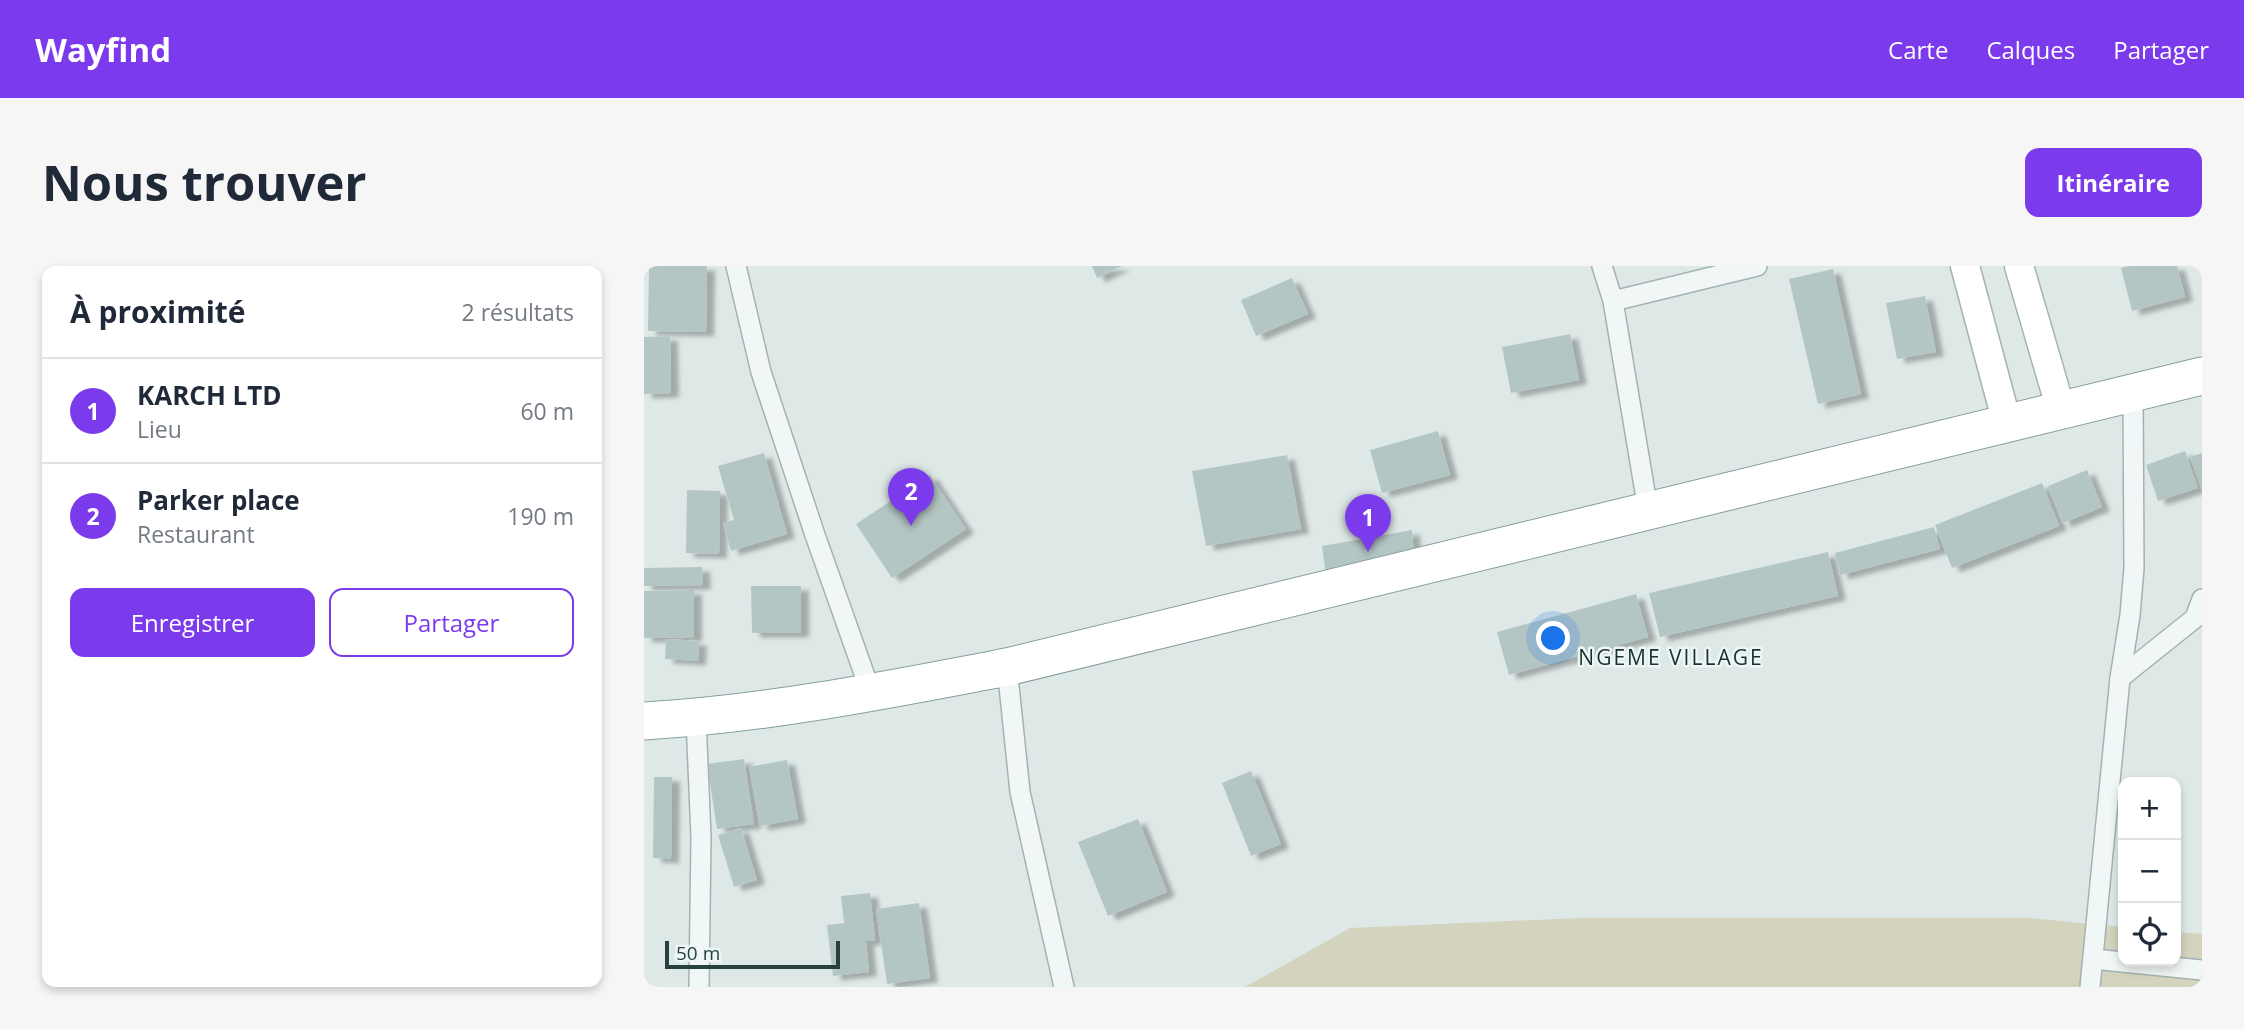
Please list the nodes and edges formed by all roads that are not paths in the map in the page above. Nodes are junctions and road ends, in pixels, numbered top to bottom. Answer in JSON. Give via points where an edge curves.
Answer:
{"nodes":[{"id":1,"x":736,"y":266,"type":"edge"},
{"id":2,"x":1602,"y":266,"type":"edge"},
{"id":3,"x":1757,"y":266,"type":"edge"},
{"id":4,"x":1965,"y":266,"type":"edge"},
{"id":5,"x":2019,"y":266,"type":"edge"},
{"id":6,"x":1612,"y":301,"type":"junction"},
{"id":7,"x":2202,"y":376,"type":"edge"},
{"id":8,"x":2133,"y":392,"type":"junction"},
{"id":9,"x":2061,"y":410,"type":"junction"},
{"id":10,"x":2007,"y":423,"type":"junction"},
{"id":11,"x":1648,"y":510,"type":"junction"},
{"id":12,"x":2202,"y":599,"type":"edge"},
{"id":13,"x":1007,"y":667,"type":"junction"},
{"id":14,"x":2120,"y":678,"type":"junction"},
{"id":15,"x":871,"y":693,"type":"junction"},
{"id":16,"x":695,"y":718,"type":"junction"},
{"id":17,"x":644,"y":721,"type":"edge"},
{"id":18,"x":2093,"y":959,"type":"junction"},
{"id":19,"x":2202,"y":970,"type":"edge"},
{"id":20,"x":699,"y":987,"type":"edge"},
{"id":21,"x":1064,"y":987,"type":"edge"},
{"id":22,"x":2090,"y":987,"type":"edge"}],
"edges":[{"from":1,"to":15,"type":"street","via":[[761,372]]},
{"from":2,"to":6,"type":"street"},
{"from":3,"to":6,"type":"street"},
{"from":4,"to":10,"type":"main road"},
{"from":5,"to":9,"type":"main road"},
{"from":6,"to":11,"type":"street"},
{"from":7,"to":8,"type":"highway"},
{"from":8,"to":9,"type":"highway"},
{"from":8,"to":14,"type":"street","via":[[2134,568]]},
{"from":9,"to":10,"type":"highway"},
{"from":10,"to":11,"type":"highway"},
{"from":11,"to":13,"type":"highway"},
{"from":12,"to":14,"type":"street","via":[[2195,618]]},
{"from":13,"to":15,"type":"highway"},
{"from":13,"to":21,"type":"street","via":[[1020,792]]},
{"from":14,"to":18,"type":"street"},
{"from":15,"to":16,"type":"highway"},
{"from":16,"to":17,"type":"highway"},
{"from":16,"to":20,"type":"street","via":[[701,837]]},
{"from":18,"to":19,"type":"street"},
{"from":18,"to":22,"type":"street"}]}
